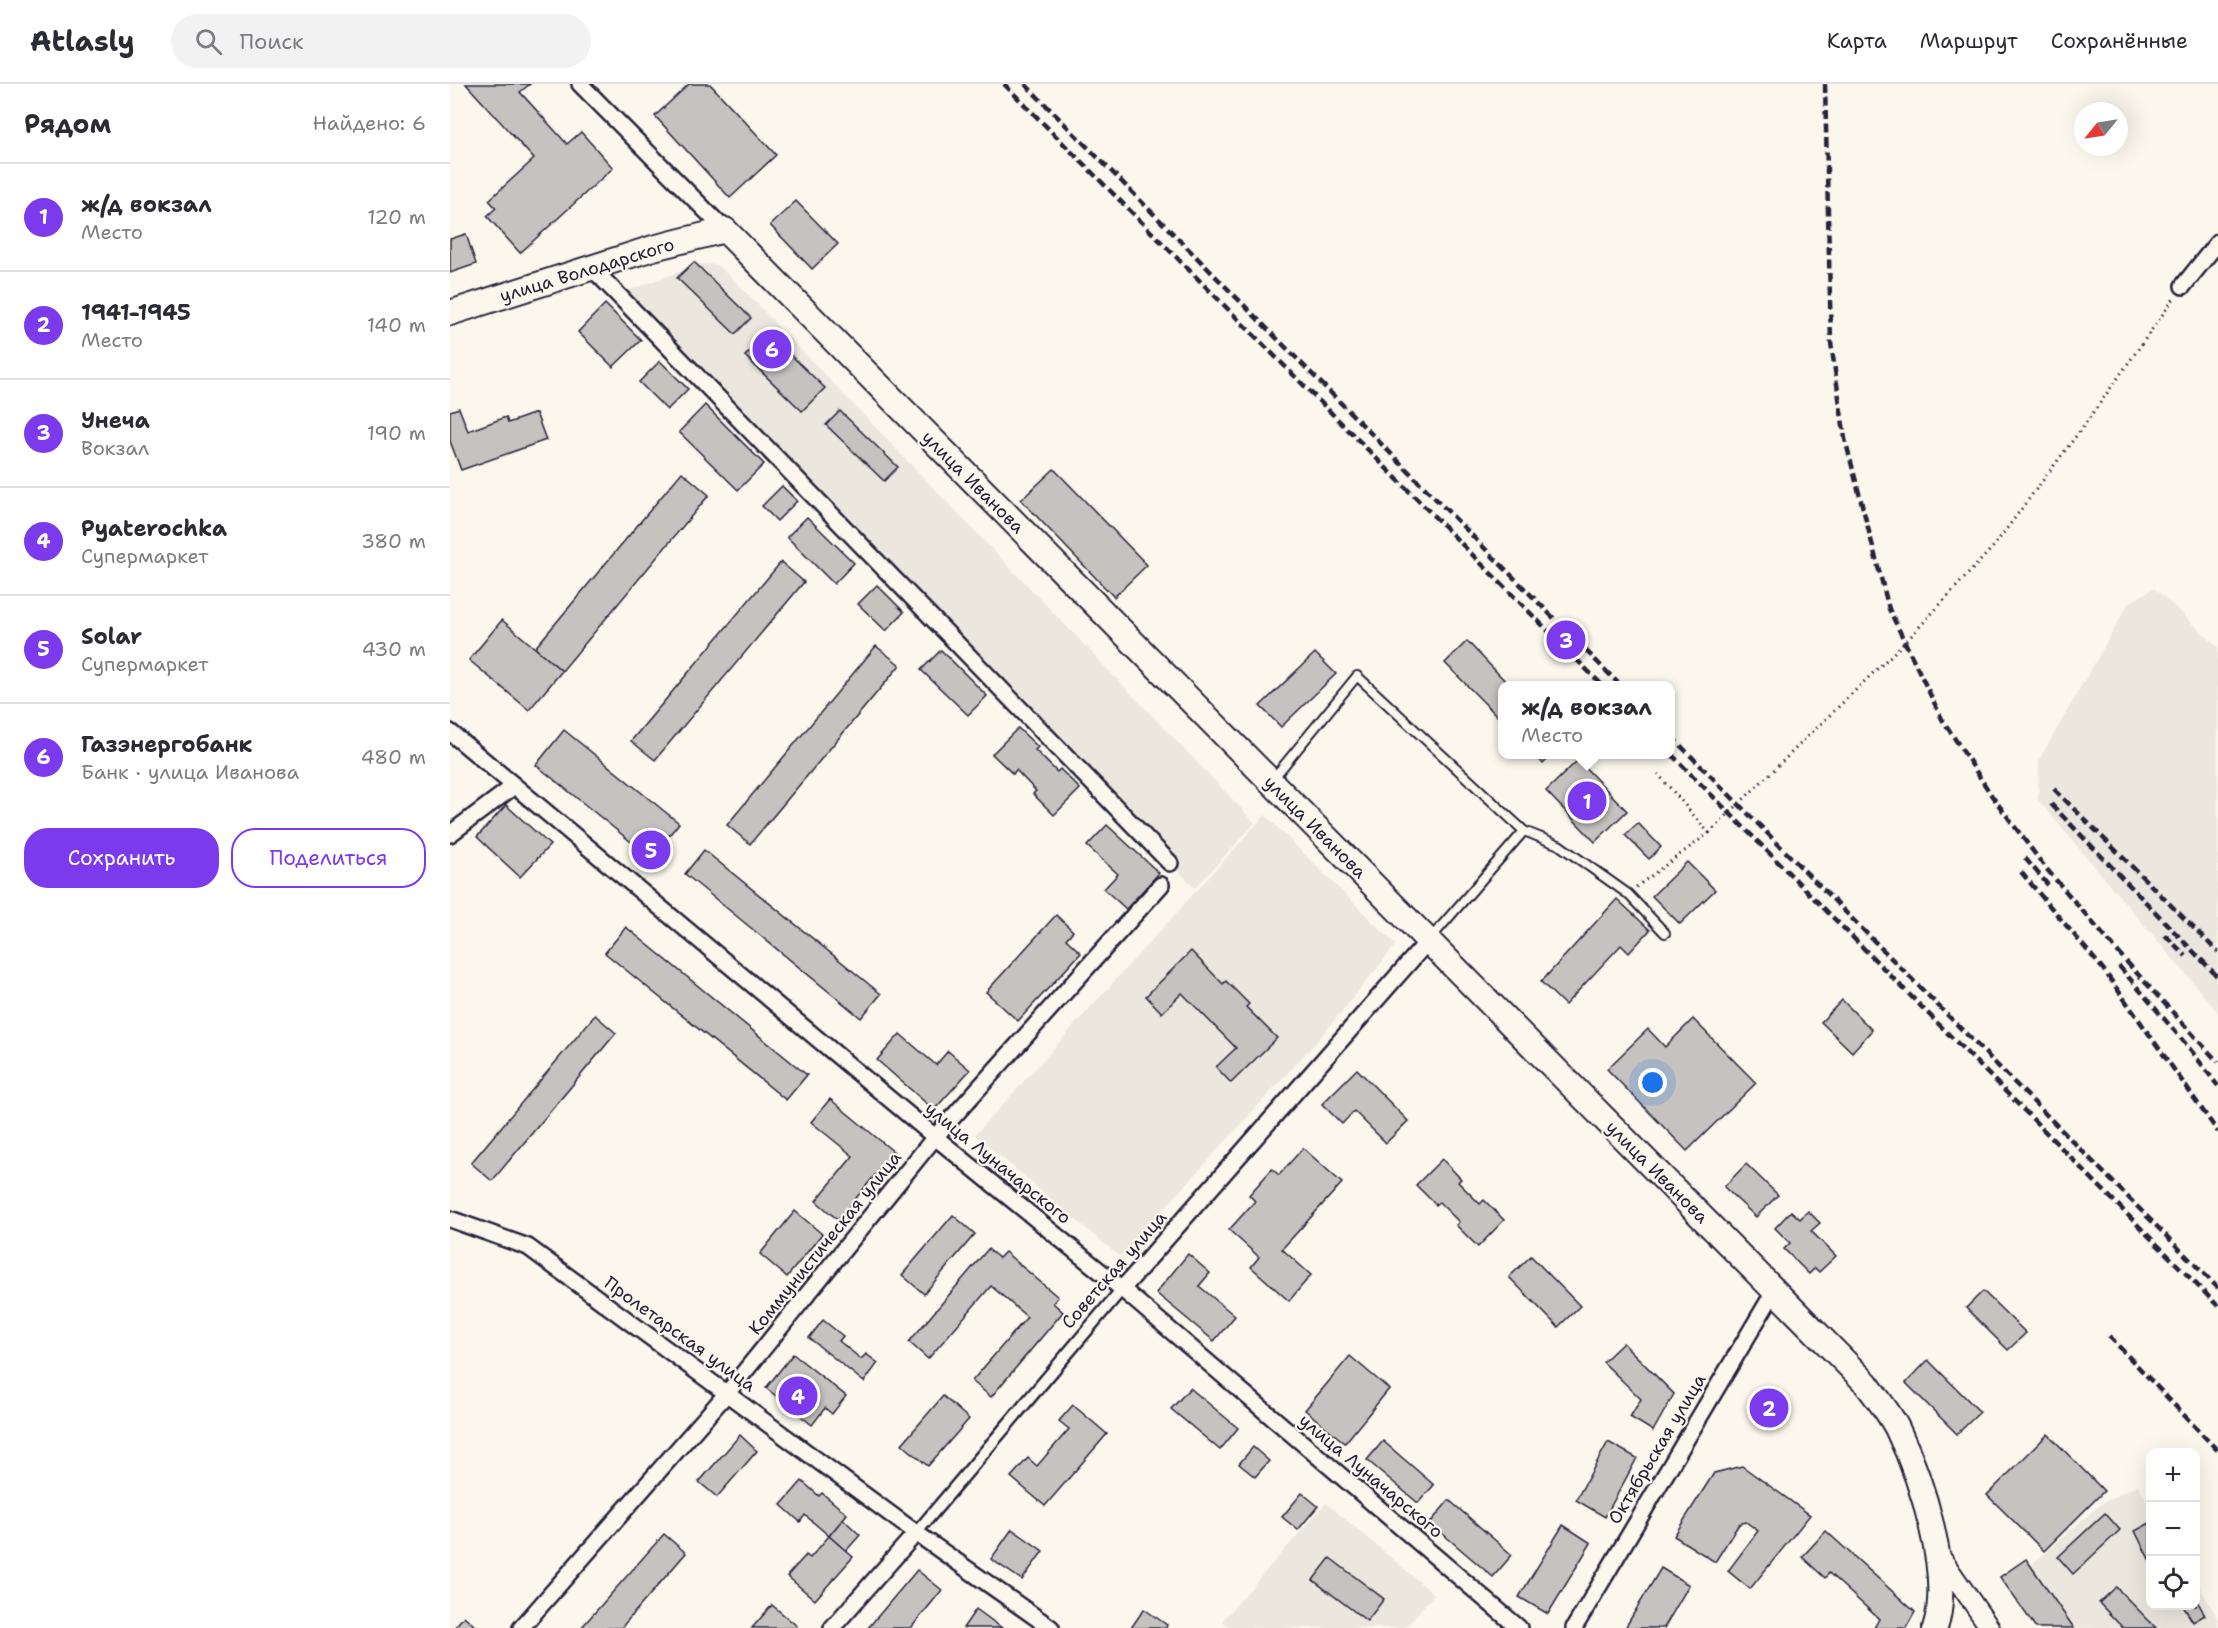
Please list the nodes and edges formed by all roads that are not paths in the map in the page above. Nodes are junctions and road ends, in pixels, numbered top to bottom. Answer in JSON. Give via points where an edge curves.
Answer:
{"nodes":[{"id":1,"x":580,"y":84,"type":"edge"},
{"id":2,"x":725,"y":230,"type":"junction"},
{"id":3,"x":2218,"y":242,"type":"edge"},
{"id":4,"x":592,"y":268,"type":"junction"},
{"id":5,"x":2182,"y":286,"type":"road end"},
{"id":6,"x":450,"y":314,"type":"edge"},
{"id":7,"x":450,"y":732,"type":"edge"},
{"id":8,"x":1270,"y":782,"type":"junction"},
{"id":9,"x":514,"y":786,"type":"junction"},
{"id":10,"x":1524,"y":831,"type":"junction"},
{"id":11,"x":450,"y":834,"type":"edge"},
{"id":12,"x":1170,"y":863,"type":"dead end"},
{"id":13,"x":1161,"y":885,"type":"dead end"},
{"id":14,"x":1665,"y":933,"type":"dead end"},
{"id":15,"x":1428,"y":941,"type":"junction"},
{"id":16,"x":935,"y":1137,"type":"junction"},
{"id":17,"x":450,"y":1219,"type":"edge"},
{"id":18,"x":1122,"y":1289,"type":"junction"},
{"id":19,"x":1774,"y":1290,"type":"junction"},
{"id":20,"x":728,"y":1392,"type":"junction"},
{"id":21,"x":916,"y":1533,"type":"junction"},
{"id":22,"x":1936,"y":1552,"type":"junction"},
{"id":23,"x":521,"y":1628,"type":"edge"},
{"id":24,"x":832,"y":1628,"type":"edge"},
{"id":25,"x":1051,"y":1628,"type":"edge"},
{"id":26,"x":1519,"y":1628,"type":"edge"},
{"id":27,"x":1574,"y":1628,"type":"edge"},
{"id":28,"x":1935,"y":1628,"type":"edge"},
{"id":29,"x":1990,"y":1628,"type":"edge"}],
"edges":[{"from":1,"to":2,"type":"street","name":"улица Иванова"},
{"from":2,"to":4,"type":"main road","name":"улица Володарского"},
{"from":2,"to":8,"type":"main road","name":"улица Иванова"},
{"from":3,"to":5,"type":"street"},
{"from":4,"to":6,"type":"main road","name":"улица Володарского"},
{"from":4,"to":12,"type":"street"},
{"from":7,"to":9,"type":"street","name":"улица Луначарского"},
{"from":8,"to":10,"type":"lane","via":[[1357,676]]},
{"from":8,"to":15,"type":"main road","name":"улица Иванова"},
{"from":9,"to":11,"type":"street"},
{"from":9,"to":16,"type":"street","name":"улица Луначарского"},
{"from":10,"to":14,"type":"lane","via":[[1559,845],[1628,894]]},
{"from":10,"to":15,"type":"lane"},
{"from":13,"to":16,"type":"street","name":"Коммунистическая улица"},
{"from":15,"to":18,"type":"street","name":"Советская улица"},
{"from":15,"to":19,"type":"main road","name":"улица Иванова"},
{"from":16,"to":18,"type":"street","name":"улица Луначарского"},
{"from":16,"to":20,"type":"street","name":"Коммунистическая улица"},
{"from":17,"to":20,"type":"street","name":"Пролетарская улица","via":[[528,1247]]},
{"from":18,"to":21,"type":"street","name":"Советская улица"},
{"from":18,"to":26,"type":"street","name":"улица Луначарского"},
{"from":19,"to":22,"type":"main road","name":"улица Иванова","via":[[1866,1383],[1896,1426],[1917,1474]]},
{"from":19,"to":27,"type":"street","name":"Октябрьская улица"},
{"from":20,"to":21,"type":"street","name":"Пролетарская улица"},
{"from":20,"to":23,"type":"street","name":"Коммунистическая улица"},
{"from":21,"to":24,"type":"street","name":"Советская улица"},
{"from":21,"to":25,"type":"street","name":"Пролетарская улица"},
{"from":22,"to":28,"type":"main road","name":"улица Иванова","via":[[1942,1580]]},
{"from":22,"to":29,"type":"street"}]}
